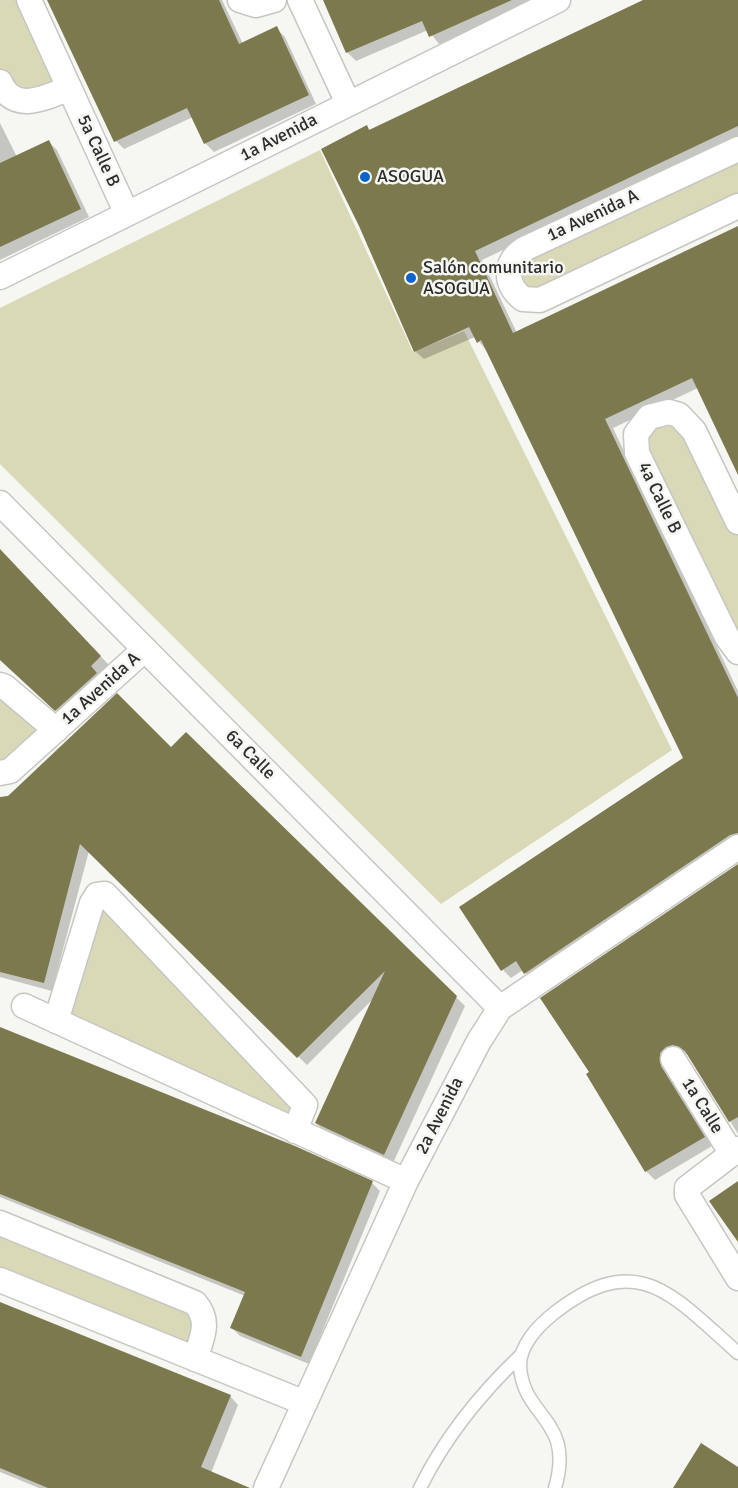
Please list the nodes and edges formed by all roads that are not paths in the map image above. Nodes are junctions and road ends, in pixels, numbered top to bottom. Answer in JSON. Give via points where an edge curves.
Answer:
{"nodes":[{"id":1,"x":29,"y":0,"type":"edge"},
{"id":2,"x":240,"y":0,"type":"edge"},
{"id":3,"x":273,"y":0,"type":"edge"},
{"id":4,"x":300,"y":0,"type":"edge"},
{"id":5,"x":558,"y":0,"type":"edge"},
{"id":6,"x":0,"y":82,"type":"edge"},
{"id":7,"x":69,"y":88,"type":"junction"},
{"id":8,"x":348,"y":103,"type":"junction"},
{"id":9,"x":738,"y":149,"type":"edge"},
{"id":10,"x":738,"y":206,"type":"edge"},
{"id":11,"x":127,"y":214,"type":"junction"},
{"id":12,"x":0,"y":277,"type":"edge"},
{"id":13,"x":0,"y":503,"type":"edge"},
{"id":14,"x":738,"y":522,"type":"edge"},
{"id":15,"x":145,"y":649,"type":"junction"},
{"id":16,"x":738,"y":652,"type":"edge"},
{"id":17,"x":0,"y":685,"type":"edge"},
{"id":18,"x":56,"y":730,"type":"junction"},
{"id":19,"x":0,"y":773,"type":"edge"},
{"id":20,"x":738,"y":847,"type":"edge"},
{"id":21,"x":24,"y":1006,"type":"dead end"},
{"id":22,"x":500,"y":1008,"type":"junction"},
{"id":23,"x":56,"y":1021,"type":"junction"},
{"id":24,"x":673,"y":1059,"type":"dead end"},
{"id":25,"x":296,"y":1131,"type":"junction"},
{"id":26,"x":735,"y":1152,"type":"edge"},
{"id":27,"x":406,"y":1181,"type":"junction"},
{"id":28,"x":0,"y":1224,"type":"edge"},
{"id":29,"x":736,"y":1275,"type":"edge"},
{"id":30,"x":0,"y":1280,"type":"edge"},
{"id":31,"x":738,"y":1353,"type":"edge"},
{"id":32,"x":521,"y":1355,"type":"junction"},
{"id":33,"x":195,"y":1359,"type":"junction"},
{"id":34,"x":305,"y":1402,"type":"junction"},
{"id":35,"x":266,"y":1488,"type":"edge"},
{"id":36,"x":420,"y":1488,"type":"edge"},
{"id":37,"x":555,"y":1488,"type":"edge"}],
"edges":[{"from":1,"to":7,"type":"street","name":"5a Calle B"},
{"from":2,"to":3,"type":"street","via":[[256,5]]},
{"from":4,"to":8,"type":"street"},
{"from":5,"to":8,"type":"street","name":"1a Avenida"},
{"from":6,"to":7,"type":"street","via":[[10,96],[28,102]]},
{"from":7,"to":11,"type":"street","name":"5a Calle B"},
{"from":8,"to":11,"type":"street","name":"1a Avenida"},
{"from":9,"to":10,"type":"street","name":"1a Avenida A","via":[[524,249],[511,261],[510,285],[523,299],[540,300]]},
{"from":11,"to":12,"type":"street","name":"1a Avenida"},
{"from":13,"to":15,"type":"street","name":"6a Calle"},
{"from":14,"to":16,"type":"street","name":"4a Calle B","via":[[688,422],[669,412],[649,417],[636,434],[637,453],[727,638]]},
{"from":15,"to":18,"type":"street","name":"1a Avenida A"},
{"from":15,"to":22,"type":"street","name":"6a Calle"},
{"from":17,"to":18,"type":"street","name":"1a Avenida A"},
{"from":18,"to":19,"type":"street","name":"1a Avenida A","via":[[10,771]]},
{"from":20,"to":22,"type":"street","name":"2a Avenida"},
{"from":21,"to":23,"type":"street"},
{"from":22,"to":27,"type":"street","name":"2a Avenida"},
{"from":23,"to":25,"type":"street"},
{"from":23,"to":25,"type":"street","via":[[92,903],[97,895],[105,894],[305,1105]]},
{"from":24,"to":26,"type":"street","name":"1a Calle"},
{"from":25,"to":27,"type":"street"},
{"from":26,"to":29,"type":"street","via":[[690,1184],[687,1195]]},
{"from":27,"to":34,"type":"street","name":"2a Avenida"},
{"from":28,"to":33,"type":"street","via":[[195,1303],[205,1327]]},
{"from":30,"to":33,"type":"street"},
{"from":31,"to":32,"type":"lane","via":[[665,1291],[630,1281],[578,1295],[548,1318]]},
{"from":32,"to":36,"type":"lane","via":[[451,1433]]},
{"from":32,"to":37,"type":"lane","via":[[525,1386],[557,1435],[560,1455]]},
{"from":33,"to":34,"type":"street"},
{"from":34,"to":35,"type":"street","name":"2a Avenida"}]}
